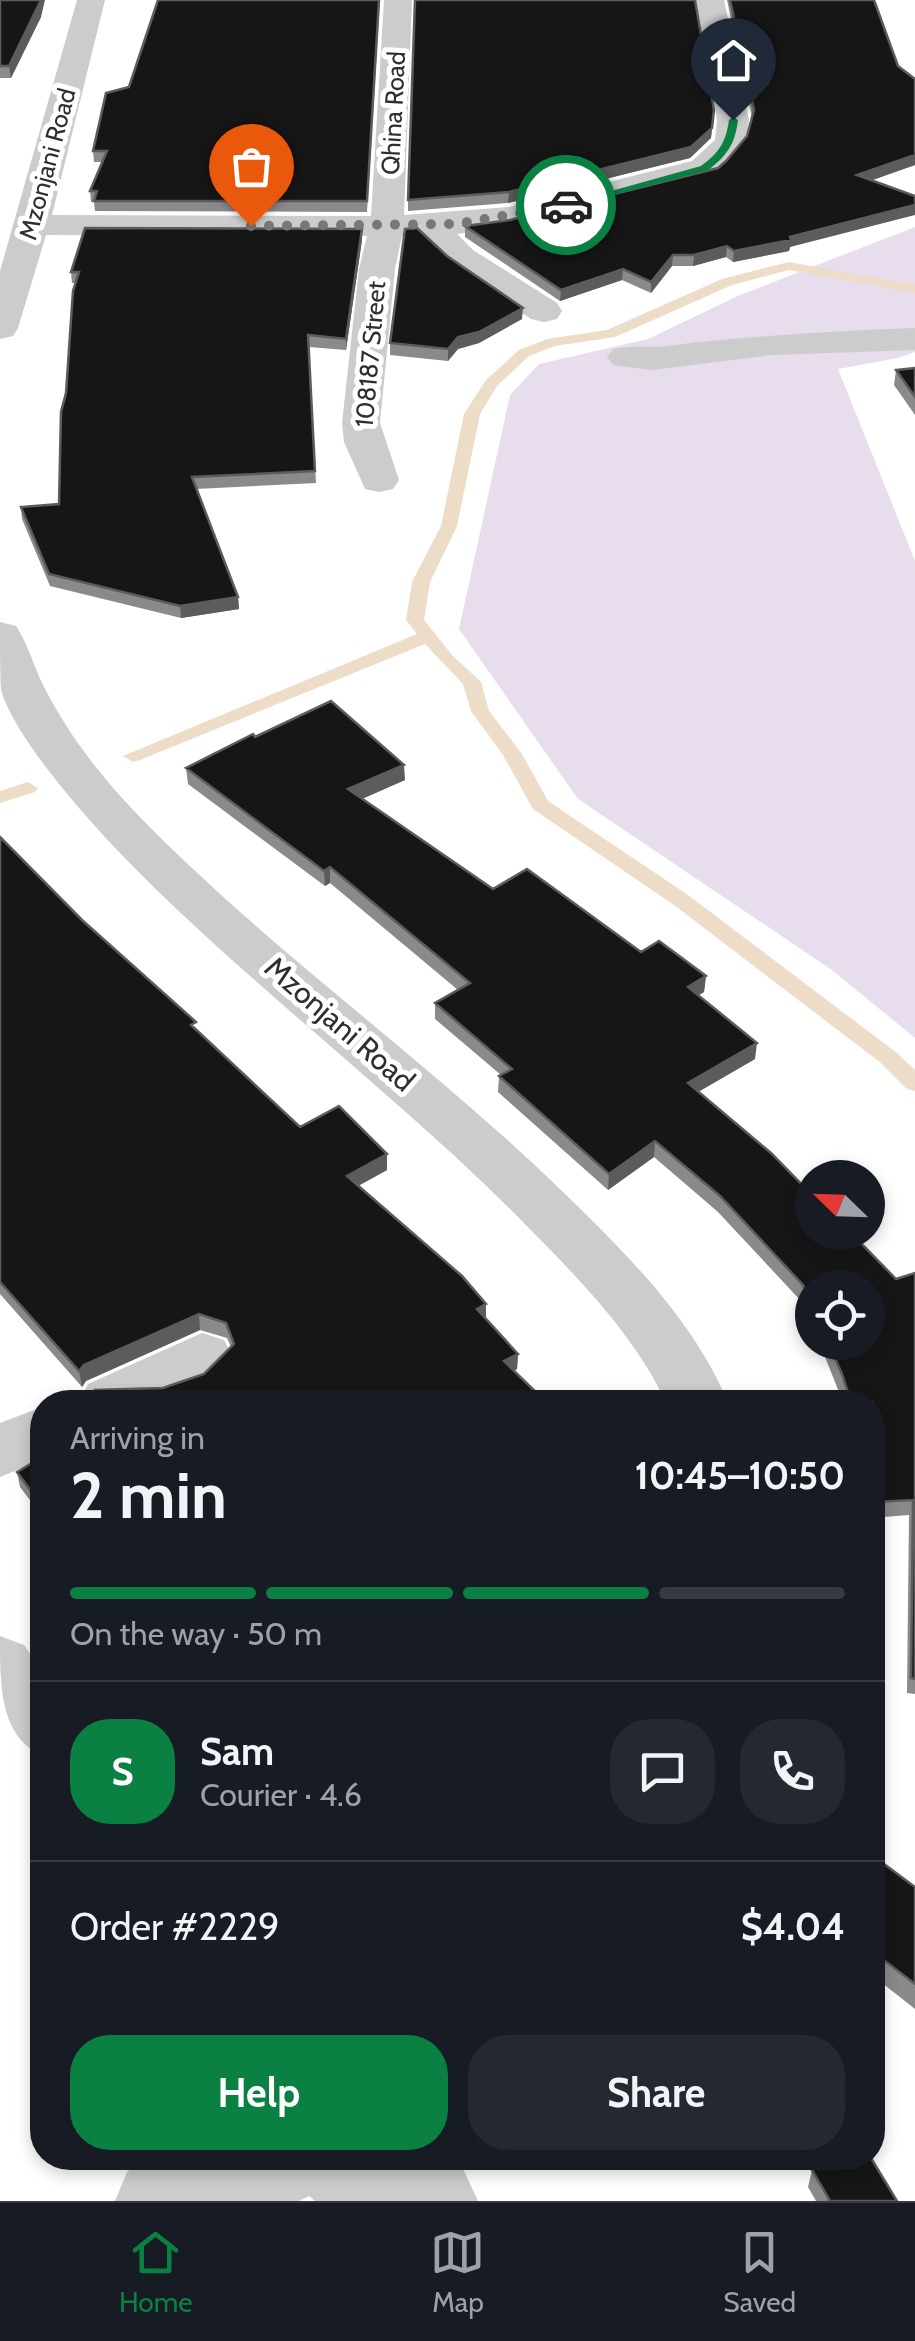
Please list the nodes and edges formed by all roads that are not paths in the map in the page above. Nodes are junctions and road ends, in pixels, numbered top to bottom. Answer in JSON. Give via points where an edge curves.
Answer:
{"nodes":[{"id":1,"x":90,"y":0,"type":"edge"},
{"id":2,"x":398,"y":0,"type":"edge"},
{"id":3,"x":710,"y":0,"type":"edge"},
{"id":4,"x":428,"y":224,"type":"junction"},
{"id":5,"x":32,"y":225,"type":"junction"},
{"id":6,"x":387,"y":226,"type":"junction"},
{"id":7,"x":544,"y":312,"type":"dead end"},
{"id":8,"x":0,"y":328,"type":"edge"},
{"id":9,"x":915,"y":339,"type":"edge"},
{"id":10,"x":626,"y":358,"type":"dead end"},
{"id":11,"x":379,"y":480,"type":"dead end"},
{"id":12,"x":0,"y":634,"type":"edge"},
{"id":13,"x":202,"y":1357,"type":"dead end"},
{"id":14,"x":135,"y":1390,"type":"edge"},
{"id":15,"x":691,"y":1390,"type":"edge"},
{"id":16,"x":30,"y":1437,"type":"edge"},
{"id":17,"x":0,"y":1450,"type":"edge"},
{"id":18,"x":0,"y":1666,"type":"edge"},
{"id":19,"x":30,"y":1708,"type":"edge"},
{"id":20,"x":188,"y":2170,"type":"edge"},
{"id":21,"x":321,"y":2170,"type":"edge"},
{"id":22,"x":422,"y":2170,"type":"edge"},
{"id":23,"x":156,"y":2201,"type":"edge"},
{"id":24,"x":214,"y":2201,"type":"edge"},
{"id":25,"x":437,"y":2201,"type":"edge"}],
"edges":[{"from":1,"to":5,"type":"street","name":"Mzonjani Road"},
{"from":2,"to":6,"type":"street","name":"Qhina Road"},
{"from":3,"to":4,"type":"street","via":[[733,120],[720,156],[680,177],[558,207]]},
{"from":4,"to":6,"type":"street"},
{"from":4,"to":7,"type":"street","via":[[461,256]]},
{"from":5,"to":6,"type":"street"},
{"from":5,"to":8,"type":"street","name":"Mzonjani Road"},
{"from":6,"to":11,"type":"street","name":"108187 Street","via":[[361,423]]},
{"from":9,"to":10,"type":"street"},
{"from":12,"to":15,"type":"street","name":"Mzonjani Road","via":[[14,676],[108,816],[495,1159],[626,1291],[673,1353]]},
{"from":13,"to":14,"type":"street"},
{"from":16,"to":17,"type":"street"},
{"from":18,"to":19,"type":"street"},
{"from":20,"to":23,"type":"street"},
{"from":21,"to":24,"type":"street"},
{"from":22,"to":25,"type":"street"}]}
